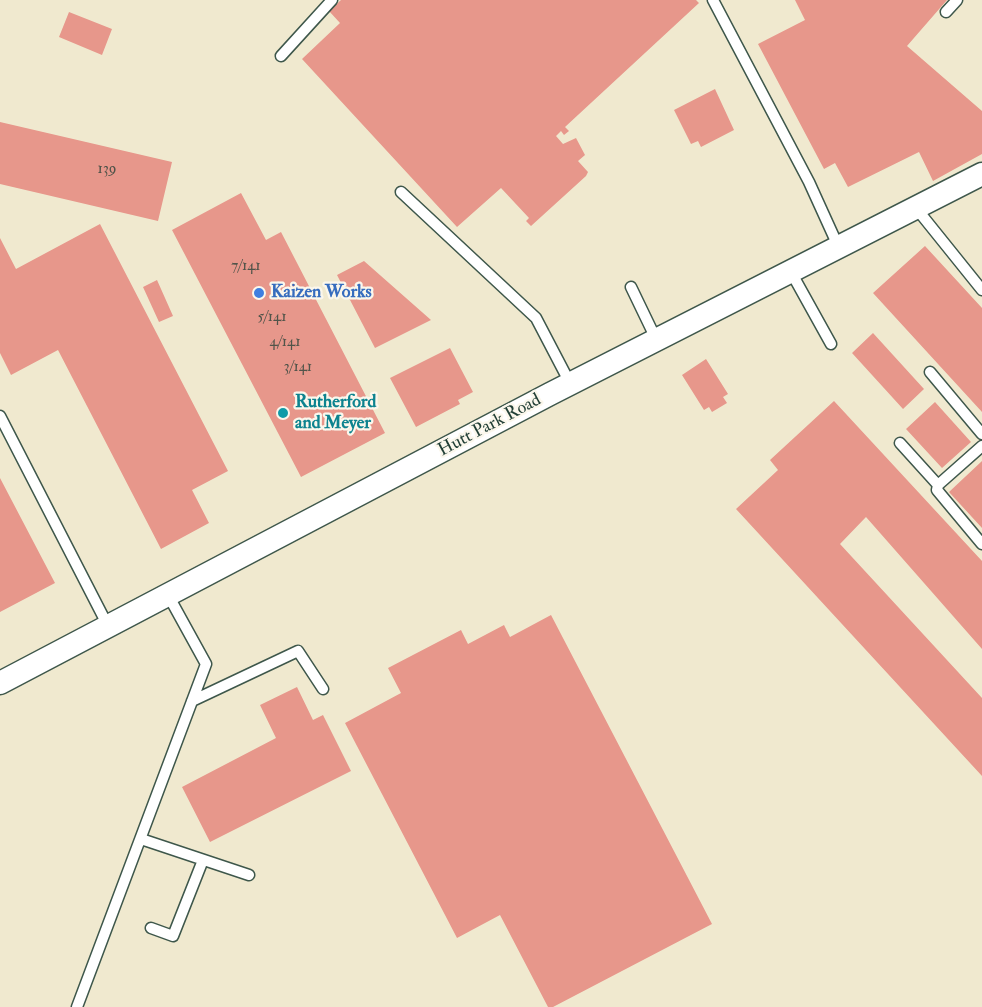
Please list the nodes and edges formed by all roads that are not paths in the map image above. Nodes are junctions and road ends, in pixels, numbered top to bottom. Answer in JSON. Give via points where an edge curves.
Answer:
{"nodes":[{"id":1,"x":332,"y":0,"type":"edge"},
{"id":2,"x":713,"y":0,"type":"edge"},
{"id":3,"x":957,"y":0,"type":"edge"},
{"id":4,"x":946,"y":12,"type":"dead end"},
{"id":5,"x":281,"y":56,"type":"dead end"},
{"id":6,"x":982,"y":174,"type":"edge"},
{"id":7,"x":401,"y":192,"type":"dead end"},
{"id":8,"x":916,"y":208,"type":"junction"},
{"id":9,"x":839,"y":248,"type":"junction"},
{"id":10,"x":791,"y":272,"type":"junction"},
{"id":11,"x":631,"y":287,"type":"dead end"},
{"id":12,"x":982,"y":290,"type":"edge"},
{"id":13,"x":657,"y":341,"type":"junction"},
{"id":14,"x":831,"y":344,"type":"dead end"},
{"id":15,"x":930,"y":372,"type":"dead end"},
{"id":16,"x":571,"y":385,"type":"junction"},
{"id":17,"x":0,"y":416,"type":"edge"},
{"id":18,"x":982,"y":434,"type":"edge"},
{"id":19,"x":900,"y":442,"type":"dead end"},
{"id":20,"x":982,"y":446,"type":"edge"},
{"id":21,"x":938,"y":485,"type":"junction"},
{"id":22,"x":982,"y":544,"type":"edge"},
{"id":23,"x":168,"y":595,"type":"junction"},
{"id":24,"x":108,"y":626,"type":"junction"},
{"id":25,"x":0,"y":683,"type":"edge"},
{"id":26,"x":323,"y":689,"type":"dead end"},
{"id":27,"x":192,"y":701,"type":"junction"},
{"id":28,"x":141,"y":839,"type":"junction"},
{"id":29,"x":203,"y":860,"type":"junction"},
{"id":30,"x":249,"y":875,"type":"dead end"},
{"id":31,"x":151,"y":928,"type":"dead end"},
{"id":32,"x":77,"y":1007,"type":"edge"}],
"edges":[{"from":1,"to":5,"type":"lane"},
{"from":2,"to":9,"type":"lane","via":[[809,182]]},
{"from":3,"to":4,"type":"lane"},
{"from":6,"to":8,"type":"street","name":"Hutt Park Road"},
{"from":7,"to":16,"type":"lane","via":[[536,318]]},
{"from":8,"to":9,"type":"street","name":"Hutt Park Road"},
{"from":8,"to":12,"type":"lane"},
{"from":9,"to":10,"type":"street","name":"Hutt Park Road"},
{"from":10,"to":13,"type":"street","name":"Hutt Park Road"},
{"from":10,"to":14,"type":"lane"},
{"from":11,"to":13,"type":"lane"},
{"from":13,"to":16,"type":"street","name":"Hutt Park Road"},
{"from":15,"to":18,"type":"lane"},
{"from":16,"to":23,"type":"street","name":"Hutt Park Road"},
{"from":17,"to":24,"type":"lane"},
{"from":19,"to":21,"type":"lane"},
{"from":20,"to":21,"type":"lane"},
{"from":21,"to":22,"type":"lane","via":[[937,490]]},
{"from":23,"to":24,"type":"street","name":"Hutt Park Road"},
{"from":23,"to":27,"type":"lane","via":[[206,664]]},
{"from":24,"to":25,"type":"street","name":"Hutt Park Road"},
{"from":26,"to":27,"type":"lane","via":[[298,651]]},
{"from":27,"to":28,"type":"lane"},
{"from":28,"to":29,"type":"lane"},
{"from":28,"to":32,"type":"lane"},
{"from":29,"to":30,"type":"lane"},
{"from":29,"to":31,"type":"lane","via":[[173,936]]}]}
